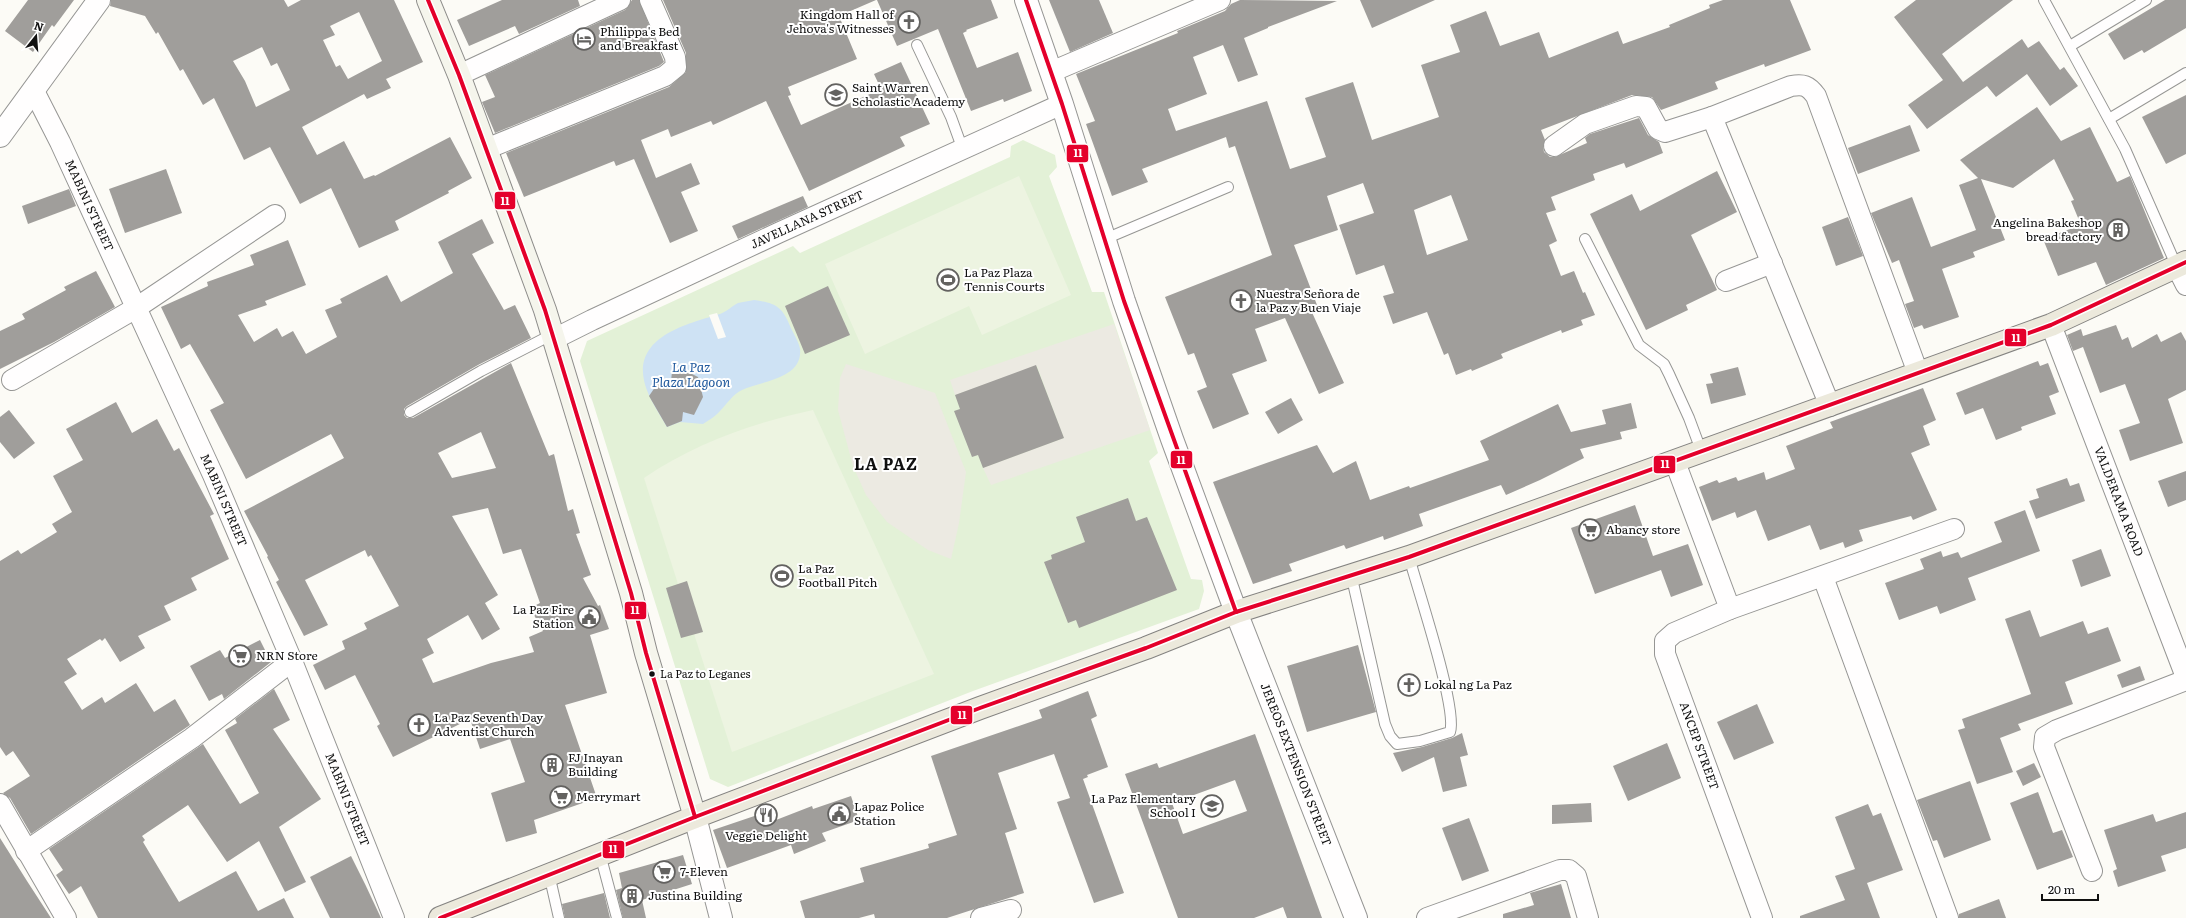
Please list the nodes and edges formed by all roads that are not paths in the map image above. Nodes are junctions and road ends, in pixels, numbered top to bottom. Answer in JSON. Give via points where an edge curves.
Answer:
{"nodes":[{"id":1,"x":99,"y":0,"type":"edge"},
{"id":2,"x":428,"y":0,"type":"edge"},
{"id":3,"x":620,"y":0,"type":"edge"},
{"id":4,"x":650,"y":0,"type":"edge"},
{"id":5,"x":1026,"y":0,"type":"edge"},
{"id":6,"x":1220,"y":0,"type":"edge"},
{"id":7,"x":2044,"y":0,"type":"edge"},
{"id":8,"x":2146,"y":0,"type":"edge"},
{"id":9,"x":917,"y":45,"type":"dead end"},
{"id":10,"x":2070,"y":46,"type":"junction"},
{"id":11,"x":1051,"y":72,"type":"junction"},
{"id":12,"x":2186,"y":73,"type":"edge"},
{"id":13,"x":459,"y":75,"type":"junction"},
{"id":14,"x":34,"y":91,"type":"junction"},
{"id":15,"x":1062,"y":104,"type":"junction"},
{"id":16,"x":1712,"y":117,"type":"junction"},
{"id":17,"x":2109,"y":119,"type":"junction"},
{"id":18,"x":0,"y":136,"type":"edge"},
{"id":19,"x":1554,"y":146,"type":"dead end"},
{"id":20,"x":486,"y":149,"type":"junction"},
{"id":21,"x":963,"y":150,"type":"junction"},
{"id":22,"x":1228,"y":187,"type":"dead end"},
{"id":23,"x":274,"y":215,"type":"dead end"},
{"id":24,"x":1585,"y":238,"type":"dead end"},
{"id":25,"x":1105,"y":239,"type":"junction"},
{"id":26,"x":1772,"y":263,"type":"junction"},
{"id":27,"x":2181,"y":264,"type":"edge"},
{"id":28,"x":1726,"y":282,"type":"dead end"},
{"id":29,"x":2186,"y":285,"type":"edge"},
{"id":30,"x":136,"y":308,"type":"junction"},
{"id":31,"x":2051,"y":326,"type":"junction"},
{"id":32,"x":554,"y":337,"type":"junction"},
{"id":33,"x":1918,"y":373,"type":"junction"},
{"id":34,"x":12,"y":380,"type":"dead end"},
{"id":35,"x":1830,"y":406,"type":"junction"},
{"id":36,"x":410,"y":412,"type":"dead end"},
{"id":37,"x":1702,"y":453,"type":"junction"},
{"id":38,"x":1675,"y":462,"type":"junction"},
{"id":39,"x":1954,"y":529,"type":"dead end"},
{"id":40,"x":1409,"y":557,"type":"junction"},
{"id":41,"x":1351,"y":574,"type":"junction"},
{"id":42,"x":1823,"y":577,"type":"junction"},
{"id":43,"x":1730,"y":609,"type":"junction"},
{"id":44,"x":1236,"y":612,"type":"junction"},
{"id":45,"x":292,"y":661,"type":"junction"},
{"id":46,"x":2186,"y":678,"type":"edge"},
{"id":47,"x":0,"y":804,"type":"edge"},
{"id":48,"x":695,"y":817,"type":"junction"},
{"id":49,"x":26,"y":851,"type":"junction"},
{"id":50,"x":600,"y":854,"type":"junction"},
{"id":51,"x":2092,"y":871,"type":"dead end"},
{"id":52,"x":550,"y":874,"type":"junction"},
{"id":53,"x":1011,"y":910,"type":"dead end"},
{"id":54,"x":1461,"y":912,"type":"edge"},
{"id":55,"x":66,"y":918,"type":"edge"},
{"id":56,"x":394,"y":918,"type":"edge"},
{"id":57,"x":440,"y":918,"type":"edge"},
{"id":58,"x":560,"y":918,"type":"edge"},
{"id":59,"x":617,"y":918,"type":"edge"},
{"id":60,"x":721,"y":918,"type":"edge"},
{"id":61,"x":982,"y":918,"type":"edge"},
{"id":62,"x":1356,"y":918,"type":"edge"},
{"id":63,"x":1427,"y":918,"type":"edge"},
{"id":64,"x":1588,"y":918,"type":"edge"},
{"id":65,"x":1762,"y":918,"type":"edge"},
{"id":66,"x":1948,"y":918,"type":"edge"}],
"edges":[{"from":1,"to":14,"type":"street"},
{"from":2,"to":13,"type":"main road"},
{"from":3,"to":13,"type":"street"},
{"from":4,"to":20,"type":"street","via":[[675,57],[676,68],[665,76]]},
{"from":5,"to":11,"type":"street","name":"JEREOS EXTENSION STREET"},
{"from":6,"to":11,"type":"street"},
{"from":7,"to":10,"type":"lane"},
{"from":8,"to":10,"type":"lane"},
{"from":9,"to":21,"type":"lane","via":[[951,117]]},
{"from":10,"to":17,"type":"lane"},
{"from":11,"to":15,"type":"street","name":"JEREOS EXTENSION STREET"},
{"from":12,"to":17,"type":"lane"},
{"from":13,"to":20,"type":"main road"},
{"from":14,"to":18,"type":"street"},
{"from":14,"to":30,"type":"street","name":"MABINI STREET"},
{"from":15,"to":21,"type":"street","name":"JAVELLANA STREET"},
{"from":15,"to":25,"type":"street","name":"JEREOS EXTENSION STREET"},
{"from":16,"to":19,"type":"street","via":[[1665,132],[1658,129],[1646,107],[1636,106],[1585,124]]},
{"from":16,"to":26,"type":"street"},
{"from":16,"to":33,"type":"street","via":[[1790,86],[1803,84],[1810,87],[1816,96]]},
{"from":17,"to":27,"type":"lane"},
{"from":20,"to":32,"type":"main road"},
{"from":21,"to":32,"type":"street","name":"JAVELLANA STREET"},
{"from":22,"to":25,"type":"lane"},
{"from":23,"to":30,"type":"street"},
{"from":24,"to":37,"type":"lane","via":[[1639,345],[1667,369]]},
{"from":25,"to":44,"type":"street","name":"JEREOS EXTENSION STREET","via":[[1124,301]]},
{"from":26,"to":28,"type":"street"},
{"from":26,"to":35,"type":"street"},
{"from":27,"to":29,"type":"street"},
{"from":27,"to":31,"type":"main road"},
{"from":30,"to":34,"type":"street"},
{"from":30,"to":45,"type":"street","name":"MABINI STREET","via":[[216,481]]},
{"from":31,"to":33,"type":"main road"},
{"from":31,"to":46,"type":"street","name":"VALDERAMA ROAD"},
{"from":32,"to":36,"type":"lane","via":[[481,371]]},
{"from":32,"to":48,"type":"main road"},
{"from":33,"to":35,"type":"main road"},
{"from":35,"to":37,"type":"main road"},
{"from":37,"to":38,"type":"main road"},
{"from":38,"to":40,"type":"main road"},
{"from":38,"to":43,"type":"street"},
{"from":39,"to":42,"type":"street","name":"ANCEP STREET"},
{"from":40,"to":41,"type":"main road"},
{"from":40,"to":41,"type":"lane","via":[[1443,675],[1451,721],[1450,732],[1436,737],[1397,744],[1390,736],[1385,724]]},
{"from":41,"to":44,"type":"main road"},
{"from":42,"to":43,"type":"street","name":"ANCEP STREET"},
{"from":42,"to":66,"type":"street"},
{"from":43,"to":65,"type":"street","name":"ANCEP STREET","via":[[1674,634],[1665,641],[1665,654]]},
{"from":44,"to":48,"type":"main road"},
{"from":44,"to":62,"type":"street","name":"JEREOS EXTENSION STREET"},
{"from":45,"to":49,"type":"street","via":[[192,738]]},
{"from":45,"to":56,"type":"street","name":"MABINI STREET"},
{"from":46,"to":51,"type":"street","via":[[2045,737],[2044,747]]},
{"from":47,"to":49,"type":"street"},
{"from":48,"to":50,"type":"main road"},
{"from":48,"to":60,"type":"street"},
{"from":49,"to":55,"type":"street"},
{"from":50,"to":52,"type":"main road"},
{"from":50,"to":59,"type":"lane"},
{"from":52,"to":57,"type":"main road"},
{"from":52,"to":58,"type":"lane"},
{"from":53,"to":61,"type":"street"},
{"from":54,"to":63,"type":"street"},
{"from":54,"to":64,"type":"street","via":[[1560,870],[1569,870],[1576,876]]}]}
